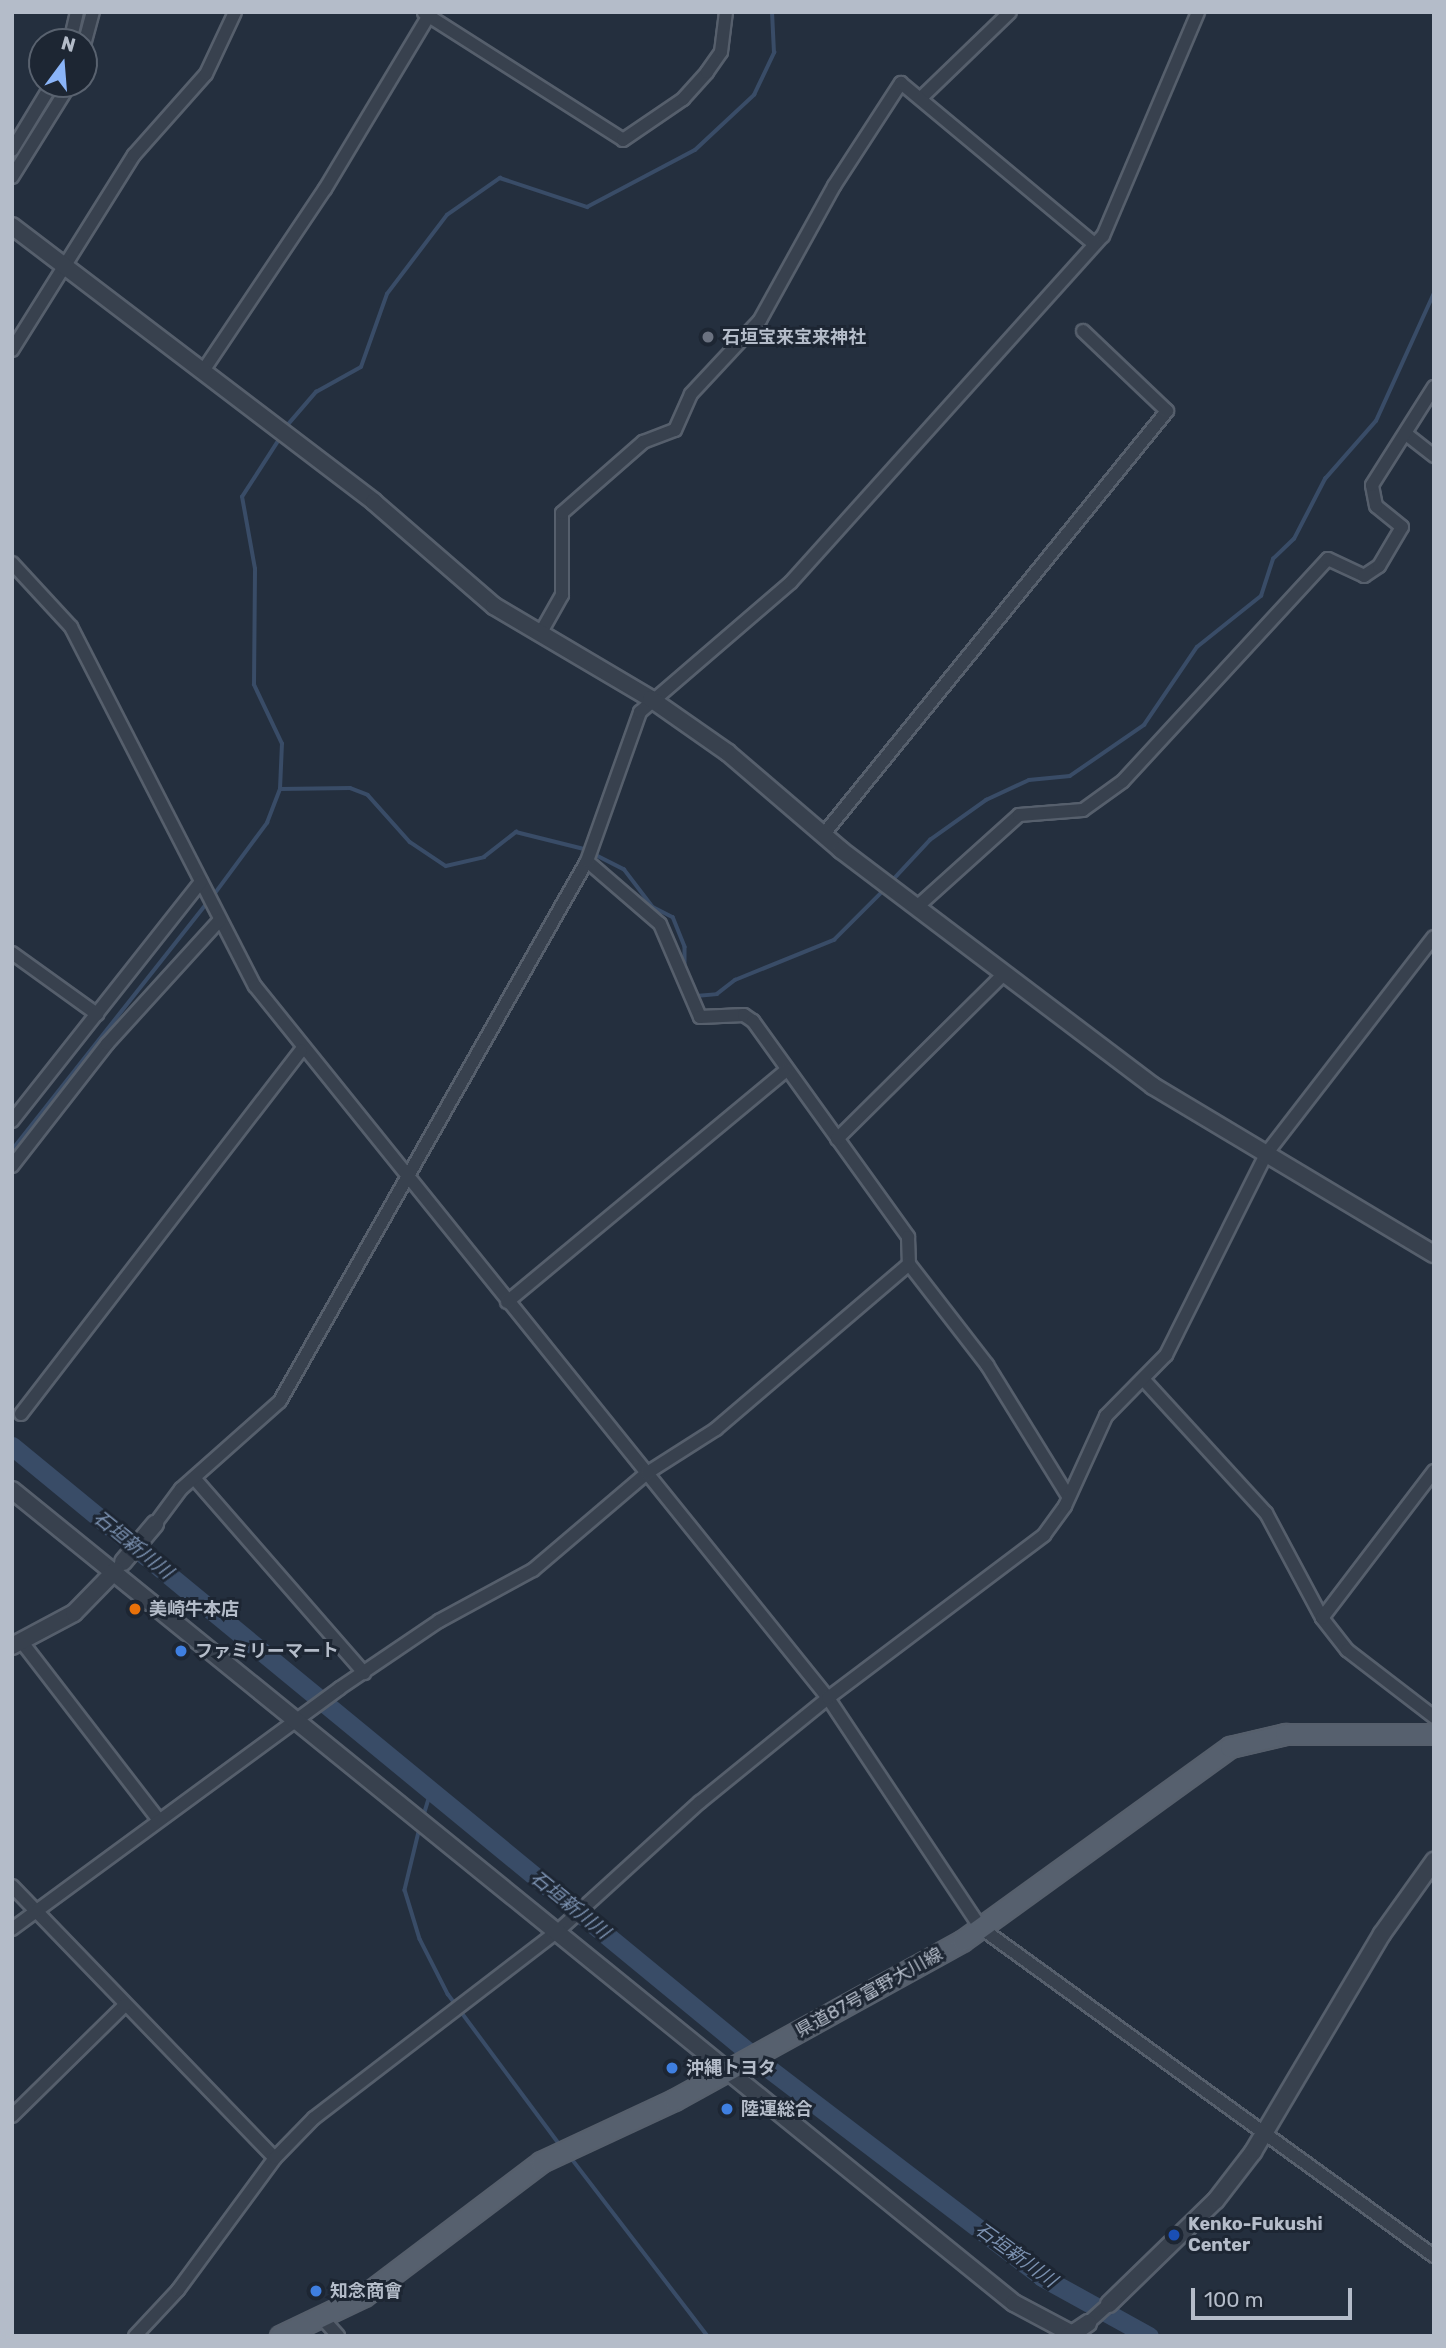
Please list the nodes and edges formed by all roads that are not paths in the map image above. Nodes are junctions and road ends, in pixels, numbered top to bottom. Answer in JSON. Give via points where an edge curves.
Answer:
{"nodes":[{"id":1,"x":235,"y":12,"type":"edge"},
{"id":2,"x":726,"y":12,"type":"edge"},
{"id":3,"x":1010,"y":12,"type":"edge"},
{"id":4,"x":1198,"y":12,"type":"edge"},
{"id":5,"x":428,"y":13,"type":"edge"},
{"id":6,"x":922,"y":97,"type":"junction"},
{"id":7,"x":44,"y":98,"type":"edge"},
{"id":8,"x":61,"y":98,"type":"edge"},
{"id":9,"x":12,"y":150,"type":"edge"},
{"id":10,"x":12,"y":177,"type":"edge"},
{"id":11,"x":12,"y":226,"type":"edge"},
{"id":12,"x":1094,"y":244,"type":"junction"},
{"id":13,"x":68,"y":267,"type":"junction"},
{"id":14,"x":1083,"y":331,"type":"dead end"},
{"id":15,"x":12,"y":350,"type":"edge"},
{"id":16,"x":205,"y":368,"type":"junction"},
{"id":17,"x":1434,"y":387,"type":"edge"},
{"id":18,"x":1406,"y":434,"type":"junction"},
{"id":19,"x":1434,"y":456,"type":"edge"},
{"id":20,"x":12,"y":563,"type":"edge"},
{"id":21,"x":540,"y":634,"type":"junction"},
{"id":22,"x":651,"y":699,"type":"junction"},
{"id":23,"x":823,"y":835,"type":"junction"},
{"id":24,"x":587,"y":862,"type":"junction"},
{"id":25,"x":201,"y":882,"type":"junction"},
{"id":26,"x":918,"y":906,"type":"junction"},
{"id":27,"x":220,"y":920,"type":"junction"},
{"id":28,"x":1434,"y":937,"type":"edge"},
{"id":29,"x":12,"y":953,"type":"edge"},
{"id":30,"x":1006,"y":973,"type":"junction"},
{"id":31,"x":97,"y":1014,"type":"junction"},
{"id":32,"x":301,"y":1051,"type":"junction"},
{"id":33,"x":786,"y":1070,"type":"junction"},
{"id":34,"x":12,"y":1122,"type":"edge"},
{"id":35,"x":837,"y":1139,"type":"junction"},
{"id":36,"x":1266,"y":1154,"type":"junction"},
{"id":37,"x":12,"y":1166,"type":"edge"},
{"id":38,"x":407,"y":1179,"type":"junction"},
{"id":39,"x":1434,"y":1254,"type":"edge"},
{"id":40,"x":909,"y":1264,"type":"junction"},
{"id":41,"x":507,"y":1302,"type":"junction"},
{"id":42,"x":1143,"y":1379,"type":"junction"},
{"id":43,"x":21,"y":1414,"type":"dead end"},
{"id":44,"x":1434,"y":1471,"type":"edge"},
{"id":45,"x":647,"y":1473,"type":"junction"},
{"id":46,"x":194,"y":1478,"type":"junction"},
{"id":47,"x":12,"y":1490,"type":"edge"},
{"id":48,"x":1068,"y":1496,"type":"junction"},
{"id":49,"x":155,"y":1524,"type":"joint"},
{"id":50,"x":119,"y":1567,"type":"junction"},
{"id":51,"x":1322,"y":1618,"type":"junction"},
{"id":52,"x":17,"y":1643,"type":"edge"},
{"id":53,"x":364,"y":1673,"type":"junction"},
{"id":54,"x":828,"y":1698,"type":"junction"},
{"id":55,"x":303,"y":1716,"type":"junction"},
{"id":56,"x":1434,"y":1717,"type":"edge"},
{"id":57,"x":1434,"y":1734,"type":"edge"},
{"id":58,"x":158,"y":1819,"type":"junction"},
{"id":59,"x":1434,"y":1861,"type":"edge"},
{"id":60,"x":12,"y":1886,"type":"edge"},
{"id":61,"x":37,"y":1911,"type":"junction"},
{"id":62,"x":564,"y":1926,"type":"junction"},
{"id":63,"x":981,"y":1928,"type":"junction"},
{"id":64,"x":12,"y":1930,"type":"edge"},
{"id":65,"x":125,"y":2005,"type":"junction"},
{"id":66,"x":736,"y":2067,"type":"junction"},
{"id":67,"x":12,"y":2116,"type":"edge"},
{"id":68,"x":1264,"y":2134,"type":"junction"},
{"id":69,"x":275,"y":2158,"type":"junction"},
{"id":70,"x":1434,"y":2256,"type":"edge"},
{"id":71,"x":1108,"y":2304,"type":"joint"},
{"id":72,"x":1088,"y":2323,"type":"joint"},
{"id":73,"x":328,"y":2330,"type":"edge"},
{"id":74,"x":1072,"y":2335,"type":"edge"},
{"id":75,"x":135,"y":2336,"type":"edge"},
{"id":76,"x":280,"y":2336,"type":"edge"}],
"edges":[{"from":1,"to":13,"type":"street","via":[[206,74],[134,155]]},
{"from":2,"to":5,"type":"street","via":[[721,52],[707,72],[683,99],[623,140]]},
{"from":3,"to":6,"type":"street"},
{"from":4,"to":12,"type":"street","via":[[1171,63],[1112,223]]},
{"from":5,"to":16,"type":"street","via":[[325,189]]},
{"from":6,"to":12,"type":"street"},
{"from":6,"to":21,"type":"street","via":[[901,83],[834,186],[760,320],[691,394],[675,430],[643,442],[562,513],[562,596]]},
{"from":7,"to":9,"type":"street"},
{"from":8,"to":10,"type":"street"},
{"from":11,"to":13,"type":"street"},
{"from":12,"to":22,"type":"street","via":[[791,582]]},
{"from":13,"to":15,"type":"street"},
{"from":13,"to":16,"type":"street"},
{"from":14,"to":23,"type":"street","via":[[1167,411]]},
{"from":16,"to":21,"type":"street","via":[[494,606]]},
{"from":17,"to":18,"type":"street"},
{"from":18,"to":19,"type":"street"},
{"from":18,"to":26,"type":"street","via":[[1377,474],[1370,497],[1396,519],[1402,535],[1371,573],[1328,559],[1123,781],[1083,810],[1019,815]]},
{"from":20,"to":25,"type":"street","via":[[71,627]]},
{"from":21,"to":22,"type":"street"},
{"from":22,"to":23,"type":"street"},
{"from":22,"to":24,"type":"street","via":[[640,712]]},
{"from":23,"to":26,"type":"street"},
{"from":24,"to":33,"type":"street","via":[[660,924],[700,1017],[744,1015]]},
{"from":24,"to":38,"type":"street"},
{"from":25,"to":27,"type":"street"},
{"from":25,"to":31,"type":"street"},
{"from":26,"to":30,"type":"street"},
{"from":27,"to":32,"type":"street","via":[[256,986]]},
{"from":27,"to":37,"type":"street","via":[[107,1044]]},
{"from":28,"to":36,"type":"street"},
{"from":29,"to":31,"type":"street"},
{"from":30,"to":35,"type":"street"},
{"from":30,"to":36,"type":"street","via":[[1153,1086]]},
{"from":31,"to":34,"type":"street"},
{"from":32,"to":38,"type":"street"},
{"from":32,"to":43,"type":"street"},
{"from":33,"to":35,"type":"street"},
{"from":33,"to":41,"type":"street"},
{"from":35,"to":40,"type":"street","via":[[908,1237]]},
{"from":36,"to":39,"type":"street"},
{"from":36,"to":42,"type":"street","via":[[1166,1355]]},
{"from":38,"to":41,"type":"street"},
{"from":38,"to":46,"type":"street","via":[[280,1401]]},
{"from":40,"to":45,"type":"street","via":[[716,1429]]},
{"from":40,"to":48,"type":"street","via":[[987,1365]]},
{"from":41,"to":45,"type":"street"},
{"from":42,"to":48,"type":"street","via":[[1100,1425]]},
{"from":42,"to":51,"type":"street","via":[[1266,1513]]},
{"from":44,"to":51,"type":"street"},
{"from":45,"to":53,"type":"street","via":[[533,1570],[439,1621]]},
{"from":45,"to":54,"type":"street"},
{"from":46,"to":49,"type":"street"},
{"from":46,"to":53,"type":"street"},
{"from":47,"to":50,"type":"street"},
{"from":48,"to":54,"type":"street","via":[[1044,1535]]},
{"from":49,"to":50,"type":"street"},
{"from":50,"to":52,"type":"street","via":[[74,1613]]},
{"from":50,"to":55,"type":"street"},
{"from":51,"to":56,"type":"street","via":[[1347,1650]]},
{"from":52,"to":58,"type":"street"},
{"from":53,"to":55,"type":"street"},
{"from":54,"to":62,"type":"street","via":[[700,1801]]},
{"from":54,"to":63,"type":"street"},
{"from":55,"to":58,"type":"street"},
{"from":55,"to":62,"type":"street"},
{"from":57,"to":63,"type":"main road","name":"県道87号富野大川線","via":[[1285,1734],[1245,1741],[1210,1758]]},
{"from":58,"to":61,"type":"street"},
{"from":59,"to":68,"type":"street","via":[[1382,1934]]},
{"from":60,"to":61,"type":"street"},
{"from":61,"to":64,"type":"street"},
{"from":61,"to":65,"type":"street"},
{"from":62,"to":66,"type":"street"},
{"from":62,"to":69,"type":"street","via":[[314,2118]]},
{"from":63,"to":66,"type":"main road","name":"県道87号富野大川線"},
{"from":63,"to":68,"type":"street"},
{"from":65,"to":67,"type":"street"},
{"from":65,"to":69,"type":"street"},
{"from":66,"to":73,"type":"main road","name":"県道87号富野大川線","via":[[541,2162],[364,2296]]},
{"from":66,"to":74,"type":"street","via":[[1014,2303]]},
{"from":68,"to":70,"type":"street"},
{"from":68,"to":71,"type":"street","via":[[1216,2200]]},
{"from":69,"to":75,"type":"street","via":[[178,2290]]},
{"from":71,"to":72,"type":"street"},
{"from":72,"to":74,"type":"street"},
{"from":73,"to":76,"type":"main road","name":"県道87号富野大川線"}]}
